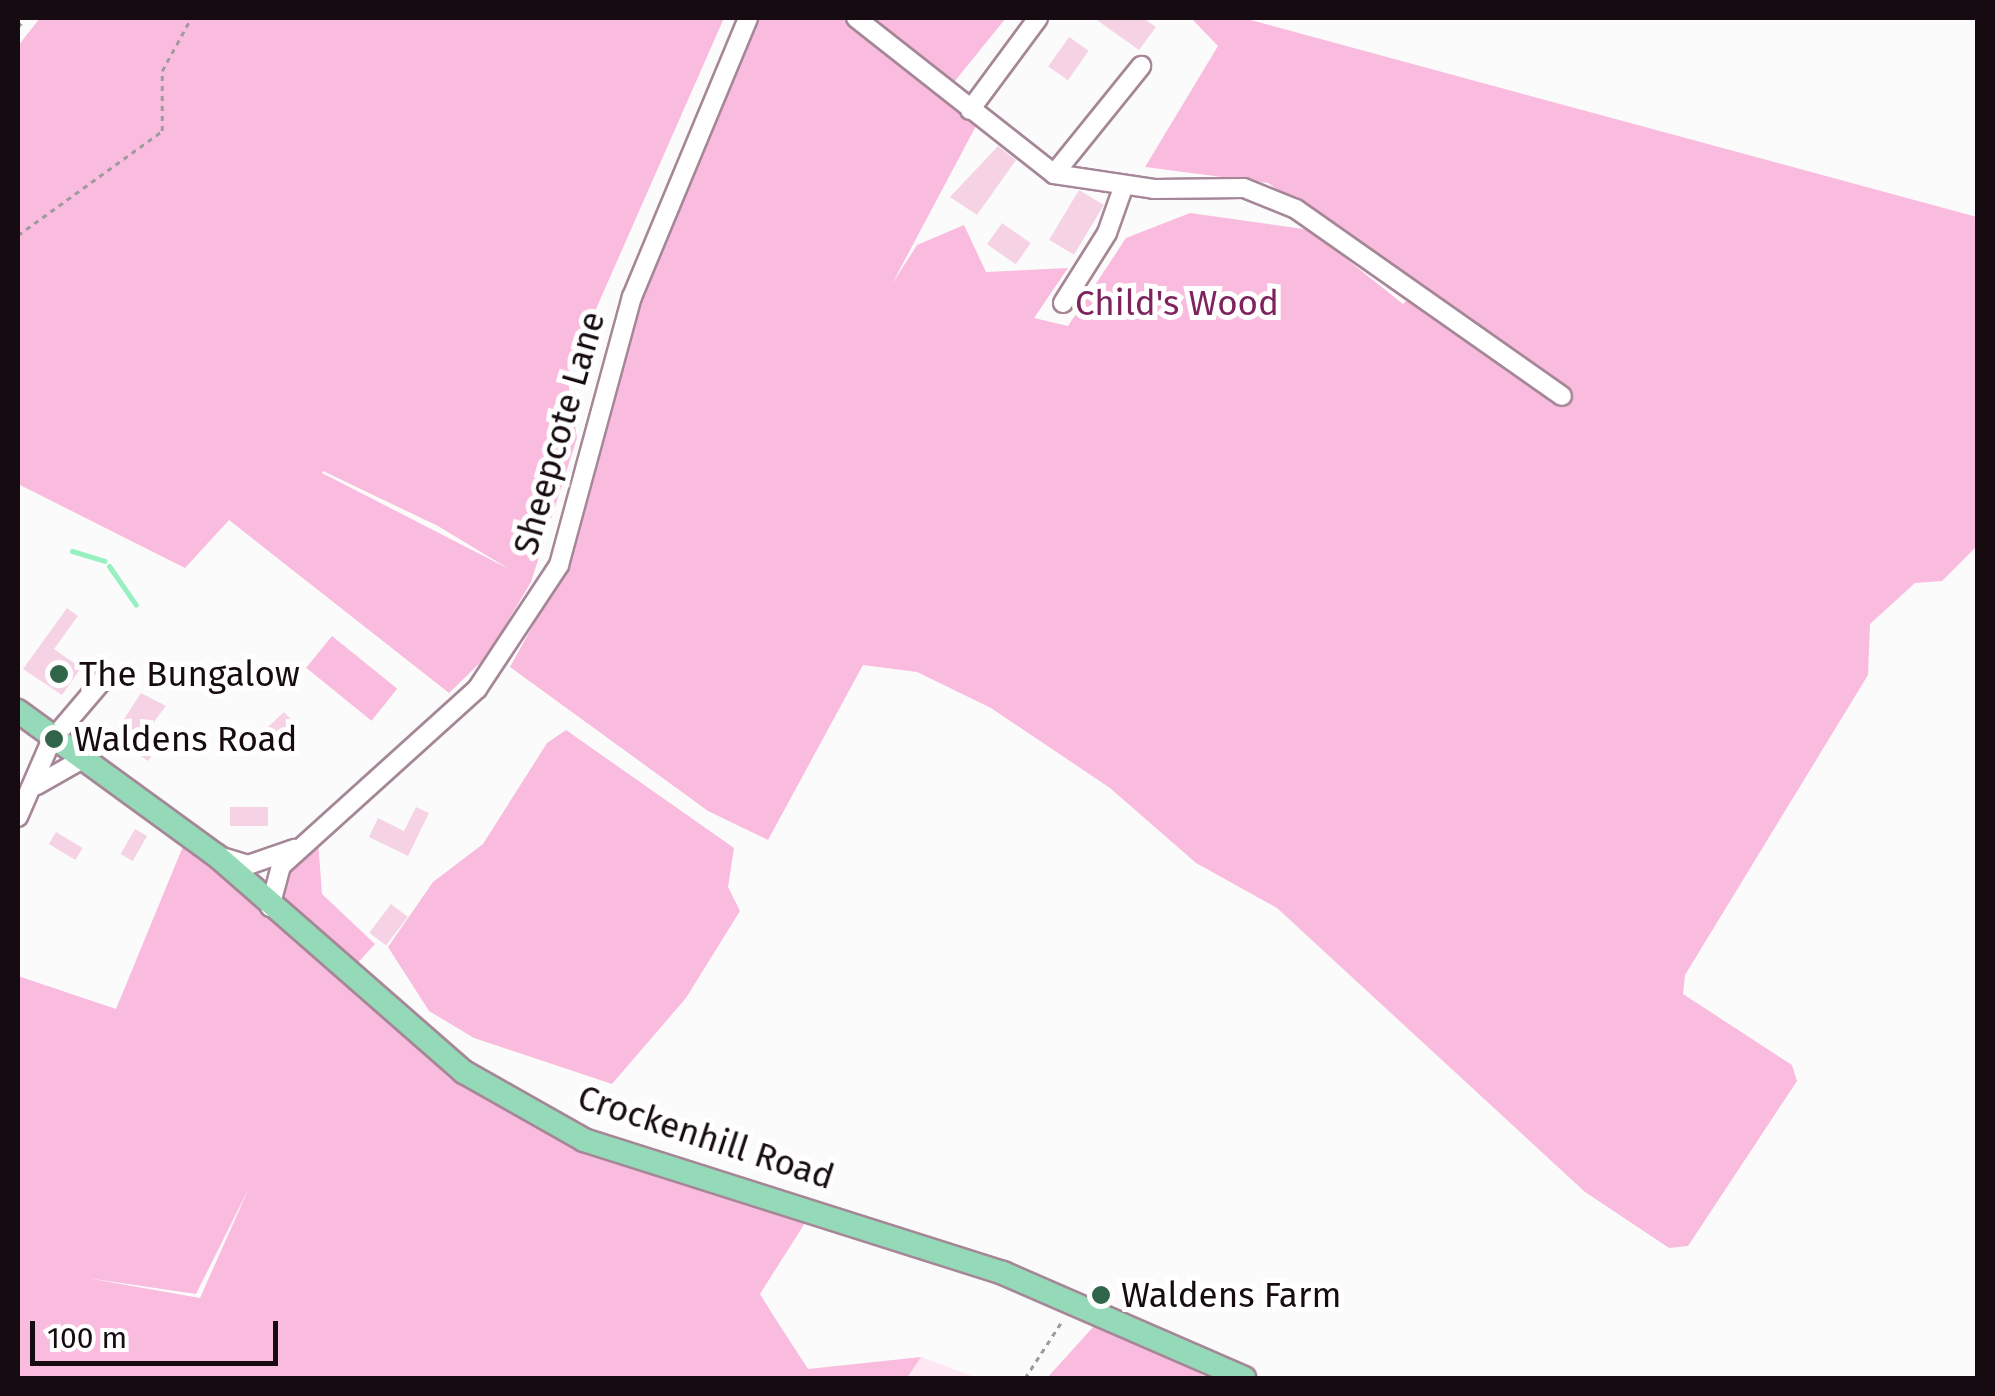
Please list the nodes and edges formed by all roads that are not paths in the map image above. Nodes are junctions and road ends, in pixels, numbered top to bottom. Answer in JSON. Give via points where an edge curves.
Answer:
{"nodes":[{"id":1,"x":748,"y":18,"type":"edge"},
{"id":2,"x":856,"y":18,"type":"edge"},
{"id":3,"x":1038,"y":18,"type":"edge"},
{"id":4,"x":1142,"y":66,"type":"dead end"},
{"id":5,"x":970,"y":110,"type":"junction"},
{"id":6,"x":1054,"y":174,"type":"junction"},
{"id":7,"x":1124,"y":184,"type":"junction"},
{"id":8,"x":1063,"y":303,"type":"dead end"},
{"id":9,"x":1562,"y":396,"type":"dead end"},
{"id":10,"x":103,"y":680,"type":"dead end"},
{"id":11,"x":18,"y":711,"type":"edge"},
{"id":12,"x":51,"y":741,"type":"junction"},
{"id":13,"x":79,"y":762,"type":"junction"},
{"id":14,"x":36,"y":786,"type":"junction"},
{"id":15,"x":18,"y":818,"type":"edge"},
{"id":16,"x":300,"y":847,"type":"junction"},
{"id":17,"x":217,"y":856,"type":"junction"},
{"id":18,"x":270,"y":907,"type":"junction"},
{"id":19,"x":1244,"y":1378,"type":"edge"}],
"edges":[{"from":1,"to":16,"type":"street","name":"Sheepcote Lane","via":[[632,297],[559,566],[477,689]]},
{"from":2,"to":5,"type":"street"},
{"from":3,"to":5,"type":"street"},
{"from":4,"to":6,"type":"street"},
{"from":5,"to":6,"type":"street"},
{"from":6,"to":7,"type":"street"},
{"from":7,"to":8,"type":"street","via":[[1107,233]]},
{"from":7,"to":9,"type":"street","via":[[1244,188],[1296,209]]},
{"from":10,"to":12,"type":"street"},
{"from":11,"to":12,"type":"main road","name":"Crockenhill Road"},
{"from":12,"to":13,"type":"main road","name":"Crockenhill Road"},
{"from":12,"to":14,"type":"street"},
{"from":13,"to":14,"type":"street"},
{"from":13,"to":17,"type":"main road","name":"Crockenhill Road"},
{"from":14,"to":15,"type":"street"},
{"from":16,"to":17,"type":"street","name":"Sheepcote Lane","via":[[248,864]]},
{"from":16,"to":18,"type":"street","name":"Sheepcote Lane","via":[[281,866]]},
{"from":17,"to":18,"type":"main road","name":"Crockenhill Road"},
{"from":18,"to":19,"type":"main road","name":"Crockenhill Road","via":[[464,1072],[584,1140],[1074,1300]]}]}
